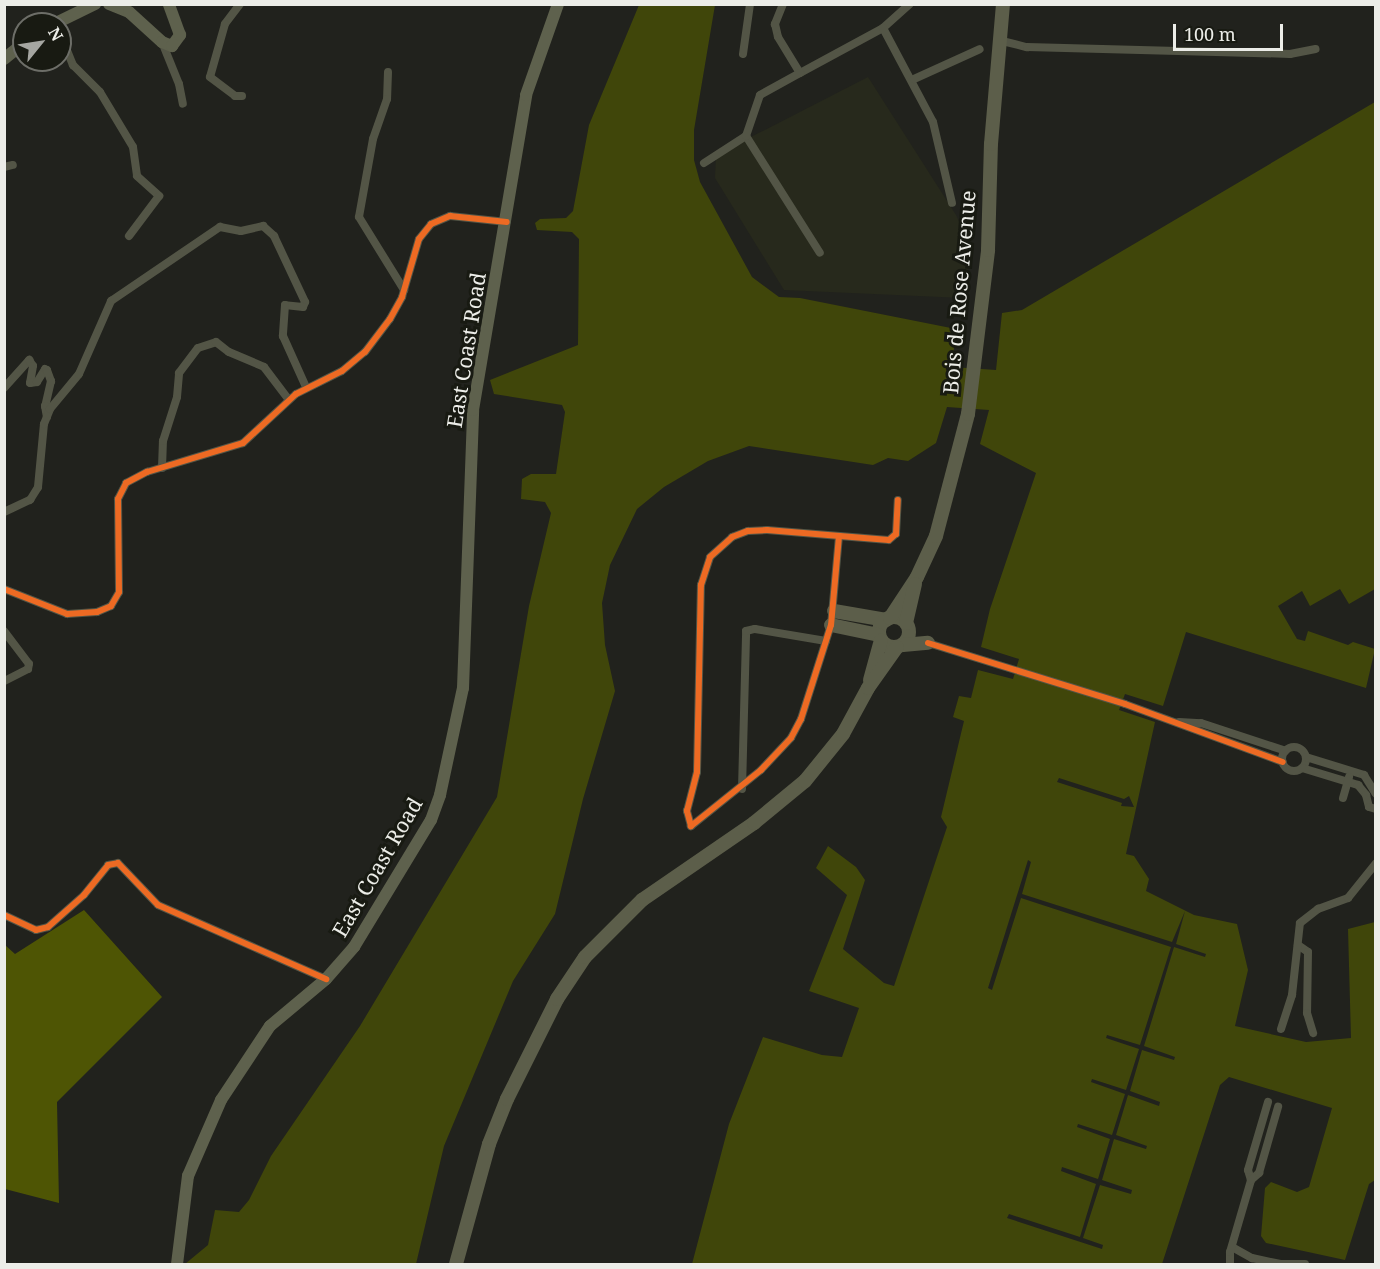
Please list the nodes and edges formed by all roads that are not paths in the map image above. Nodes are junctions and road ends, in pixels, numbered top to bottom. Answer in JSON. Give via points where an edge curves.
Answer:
{"nodes":[{"id":1,"x":95,"y":4,"type":"edge"},
{"id":2,"x":109,"y":4,"type":"edge"},
{"id":3,"x":169,"y":4,"type":"edge"},
{"id":4,"x":240,"y":4,"type":"edge"},
{"id":5,"x":558,"y":4,"type":"edge"},
{"id":6,"x":750,"y":4,"type":"edge"},
{"id":7,"x":910,"y":4,"type":"edge"},
{"id":8,"x":1003,"y":4,"type":"edge"},
{"id":9,"x":780,"y":5,"type":"edge"},
{"id":10,"x":72,"y":17,"type":"edge"},
{"id":11,"x":883,"y":28,"type":"junction"},
{"id":12,"x":998,"y":40,"type":"junction"},
{"id":13,"x":162,"y":42,"type":"junction"},
{"id":14,"x":980,"y":49,"type":"dead end"},
{"id":15,"x":1316,"y":49,"type":"dead end"},
{"id":16,"x":743,"y":54,"type":"dead end"},
{"id":17,"x":72,"y":63,"type":"edge"},
{"id":18,"x":388,"y":72,"type":"dead end"},
{"id":19,"x":800,"y":73,"type":"junction"},
{"id":20,"x":914,"y":79,"type":"junction"},
{"id":21,"x":242,"y":96,"type":"dead end"},
{"id":22,"x":183,"y":104,"type":"dead end"},
{"id":23,"x":746,"y":136,"type":"junction"},
{"id":24,"x":704,"y":163,"type":"dead end"},
{"id":25,"x":952,"y":203,"type":"dead end"},
{"id":26,"x":507,"y":222,"type":"junction"},
{"id":27,"x":129,"y":236,"type":"dead end"},
{"id":28,"x":820,"y":253,"type":"dead end"},
{"id":29,"x":404,"y":290,"type":"junction"},
{"id":30,"x":306,"y":387,"type":"junction"},
{"id":31,"x":4,"y":388,"type":"edge"},
{"id":32,"x":289,"y":400,"type":"junction"},
{"id":33,"x":47,"y":417,"type":"junction"},
{"id":34,"x":162,"y":468,"type":"junction"},
{"id":35,"x":898,"y":500,"type":"dead end"},
{"id":36,"x":4,"y":512,"type":"edge"},
{"id":37,"x":839,"y":536,"type":"junction"},
{"id":38,"x":917,"y":576,"type":"junction"},
{"id":39,"x":4,"y":589,"type":"edge"},
{"id":40,"x":832,"y":618,"type":"junction"},
{"id":41,"x":888,"y":619,"type":"junction"},
{"id":42,"x":907,"y":626,"type":"junction"},
{"id":43,"x":4,"y":631,"type":"edge"},
{"id":44,"x":880,"y":637,"type":"junction"},
{"id":45,"x":826,"y":641,"type":"junction"},
{"id":46,"x":928,"y":643,"type":"junction"},
{"id":47,"x":900,"y":646,"type":"junction"},
{"id":48,"x":4,"y":681,"type":"edge"},
{"id":49,"x":868,"y":688,"type":"junction"},
{"id":50,"x":1178,"y":722,"type":"junction"},
{"id":51,"x":1286,"y":751,"type":"junction"},
{"id":52,"x":1306,"y":757,"type":"junction"},
{"id":53,"x":1283,"y":762,"type":"junction"},
{"id":54,"x":1302,"y":768,"type":"junction"},
{"id":55,"x":1351,"y":771,"type":"junction"},
{"id":56,"x":1376,"y":774,"type":"edge"},
{"id":57,"x":1364,"y":775,"type":"junction"},
{"id":58,"x":1348,"y":782,"type":"junction"},
{"id":59,"x":1358,"y":785,"type":"junction"},
{"id":60,"x":1374,"y":787,"type":"edge"},
{"id":61,"x":742,"y":789,"type":"junction"},
{"id":62,"x":1343,"y":798,"type":"dead end"},
{"id":63,"x":1372,"y":808,"type":"edge"},
{"id":64,"x":1376,"y":863,"type":"edge"},
{"id":65,"x":4,"y":915,"type":"edge"},
{"id":66,"x":1298,"y":945,"type":"junction"},
{"id":67,"x":326,"y":979,"type":"junction"},
{"id":68,"x":1281,"y":1029,"type":"dead end"},
{"id":69,"x":1313,"y":1033,"type":"dead end"},
{"id":70,"x":1268,"y":1102,"type":"dead end"},
{"id":71,"x":1278,"y":1107,"type":"dead end"},
{"id":72,"x":1251,"y":1180,"type":"junction"},
{"id":73,"x":1232,"y":1247,"type":"junction"},
{"id":74,"x":1247,"y":1255,"type":"junction"},
{"id":75,"x":177,"y":1264,"type":"edge"},
{"id":76,"x":456,"y":1264,"type":"edge"},
{"id":77,"x":1230,"y":1264,"type":"edge"},
{"id":78,"x":1235,"y":1264,"type":"edge"},
{"id":79,"x":1305,"y":1264,"type":"edge"}],
"edges":[{"from":1,"to":10,"type":"main road"},
{"from":2,"to":13,"type":"main road","via":[[139,18]]},
{"from":3,"to":13,"type":"main road","via":[[180,34],[176,45]]},
{"from":4,"to":21,"type":"street","via":[[225,24],[210,76],[235,96]]},
{"from":5,"to":26,"type":"main road","name":"East Coast Road","via":[[526,95]]},
{"from":6,"to":16,"type":"street"},
{"from":7,"to":11,"type":"street"},
{"from":8,"to":12,"type":"main road","name":"Bois de Rose Avenue"},
{"from":9,"to":19,"type":"street","via":[[775,24],[778,37]]},
{"from":11,"to":19,"type":"street"},
{"from":11,"to":20,"type":"street"},
{"from":12,"to":15,"type":"street","via":[[1027,47],[1290,54]]},
{"from":12,"to":38,"type":"main road","name":"Bois de Rose Avenue","via":[[988,250],[976,364],[954,478]]},
{"from":13,"to":22,"type":"street"},
{"from":14,"to":20,"type":"street"},
{"from":17,"to":27,"type":"street","via":[[100,92],[133,147],[137,176],[159,196]]},
{"from":18,"to":29,"type":"street","via":[[387,99],[373,139],[359,217]]},
{"from":19,"to":23,"type":"street","via":[[760,95]]},
{"from":20,"to":25,"type":"street","via":[[933,122]]},
{"from":23,"to":24,"type":"street"},
{"from":23,"to":28,"type":"street"},
{"from":26,"to":29,"type":"street","via":[[450,216],[431,224],[419,239]]},
{"from":26,"to":67,"type":"main road","name":"East Coast Road","via":[[473,410],[467,637],[463,688],[451,753],[431,820],[354,947]]},
{"from":29,"to":30,"type":"street","via":[[390,319],[365,352],[330,379]]},
{"from":30,"to":32,"type":"street"},
{"from":30,"to":33,"type":"street","via":[[283,336],[285,305],[303,307],[305,302],[274,236],[263,226],[241,231],[220,228],[111,301],[79,374]]},
{"from":31,"to":33,"type":"street","via":[[29,360],[33,366],[30,382],[37,382],[47,370],[51,381],[45,406]]},
{"from":32,"to":34,"type":"street","via":[[243,443]]},
{"from":32,"to":34,"type":"street","via":[[264,367],[216,342],[198,348],[179,373],[177,398],[163,441]]},
{"from":33,"to":36,"type":"street","via":[[38,487],[30,500]]},
{"from":34,"to":39,"type":"street","via":[[133,477],[118,499],[119,592],[111,606],[97,612],[67,614]]},
{"from":35,"to":37,"type":"street","via":[[894,537]]},
{"from":37,"to":40,"type":"street"},
{"from":37,"to":61,"type":"street","via":[[748,531],[723,544],[710,557],[703,573],[697,772],[687,811],[691,826]]},
{"from":38,"to":41,"type":"main road","name":"Bois de Rose Avenue"},
{"from":38,"to":42,"type":"main road","name":"Bois de Rose Avenue"},
{"from":40,"to":41,"type":"main road"},
{"from":40,"to":44,"type":"main road"},
{"from":40,"to":45,"type":"street"},
{"from":41,"to":42,"type":"main road"},
{"from":41,"to":44,"type":"main road","name":"Bois de Rose Avenue"},
{"from":42,"to":46,"type":"main road"},
{"from":42,"to":47,"type":"main road","name":"Bois de Rose Avenue"},
{"from":43,"to":48,"type":"street","via":[[29,664],[28,669]]},
{"from":44,"to":47,"type":"main road"},
{"from":44,"to":49,"type":"main road"},
{"from":45,"to":61,"type":"street","via":[[811,695],[791,738]]},
{"from":45,"to":61,"type":"street","via":[[755,628],[746,631]]},
{"from":46,"to":47,"type":"main road"},
{"from":46,"to":50,"type":"street"},
{"from":47,"to":49,"type":"main road"},
{"from":49,"to":76,"type":"main road","via":[[843,734],[805,781],[754,823],[642,900],[585,957],[557,999],[507,1099],[489,1144]]},
{"from":50,"to":51,"type":"street","via":[[1200,723]]},
{"from":50,"to":53,"type":"street","via":[[1196,733]]},
{"from":51,"to":52,"type":"street","via":[[1298,748]]},
{"from":51,"to":53,"type":"street"},
{"from":52,"to":54,"type":"street"},
{"from":52,"to":55,"type":"street"},
{"from":53,"to":54,"type":"street","via":[[1289,770]]},
{"from":54,"to":58,"type":"street"},
{"from":55,"to":57,"type":"street"},
{"from":55,"to":58,"type":"street"},
{"from":56,"to":57,"type":"street"},
{"from":57,"to":60,"type":"street"},
{"from":58,"to":59,"type":"street"},
{"from":58,"to":62,"type":"street"},
{"from":59,"to":60,"type":"street"},
{"from":59,"to":63,"type":"street"},
{"from":64,"to":66,"type":"street","via":[[1347,898],[1318,909],[1300,923]]},
{"from":65,"to":67,"type":"street","via":[[36,930],[48,927],[84,895],[108,865],[118,863],[158,905]]},
{"from":66,"to":68,"type":"street","via":[[1292,995]]},
{"from":66,"to":69,"type":"street","via":[[1308,952],[1307,1013]]},
{"from":67,"to":75,"type":"main road","name":"East Coast Road","via":[[270,1026],[221,1100],[188,1176]]},
{"from":70,"to":72,"type":"street","via":[[1248,1170]]},
{"from":71,"to":72,"type":"street","via":[[1259,1173]]},
{"from":72,"to":73,"type":"street"},
{"from":73,"to":74,"type":"street"},
{"from":73,"to":77,"type":"street"},
{"from":74,"to":78,"type":"street"},
{"from":74,"to":79,"type":"street","via":[[1280,1264]]}]}
